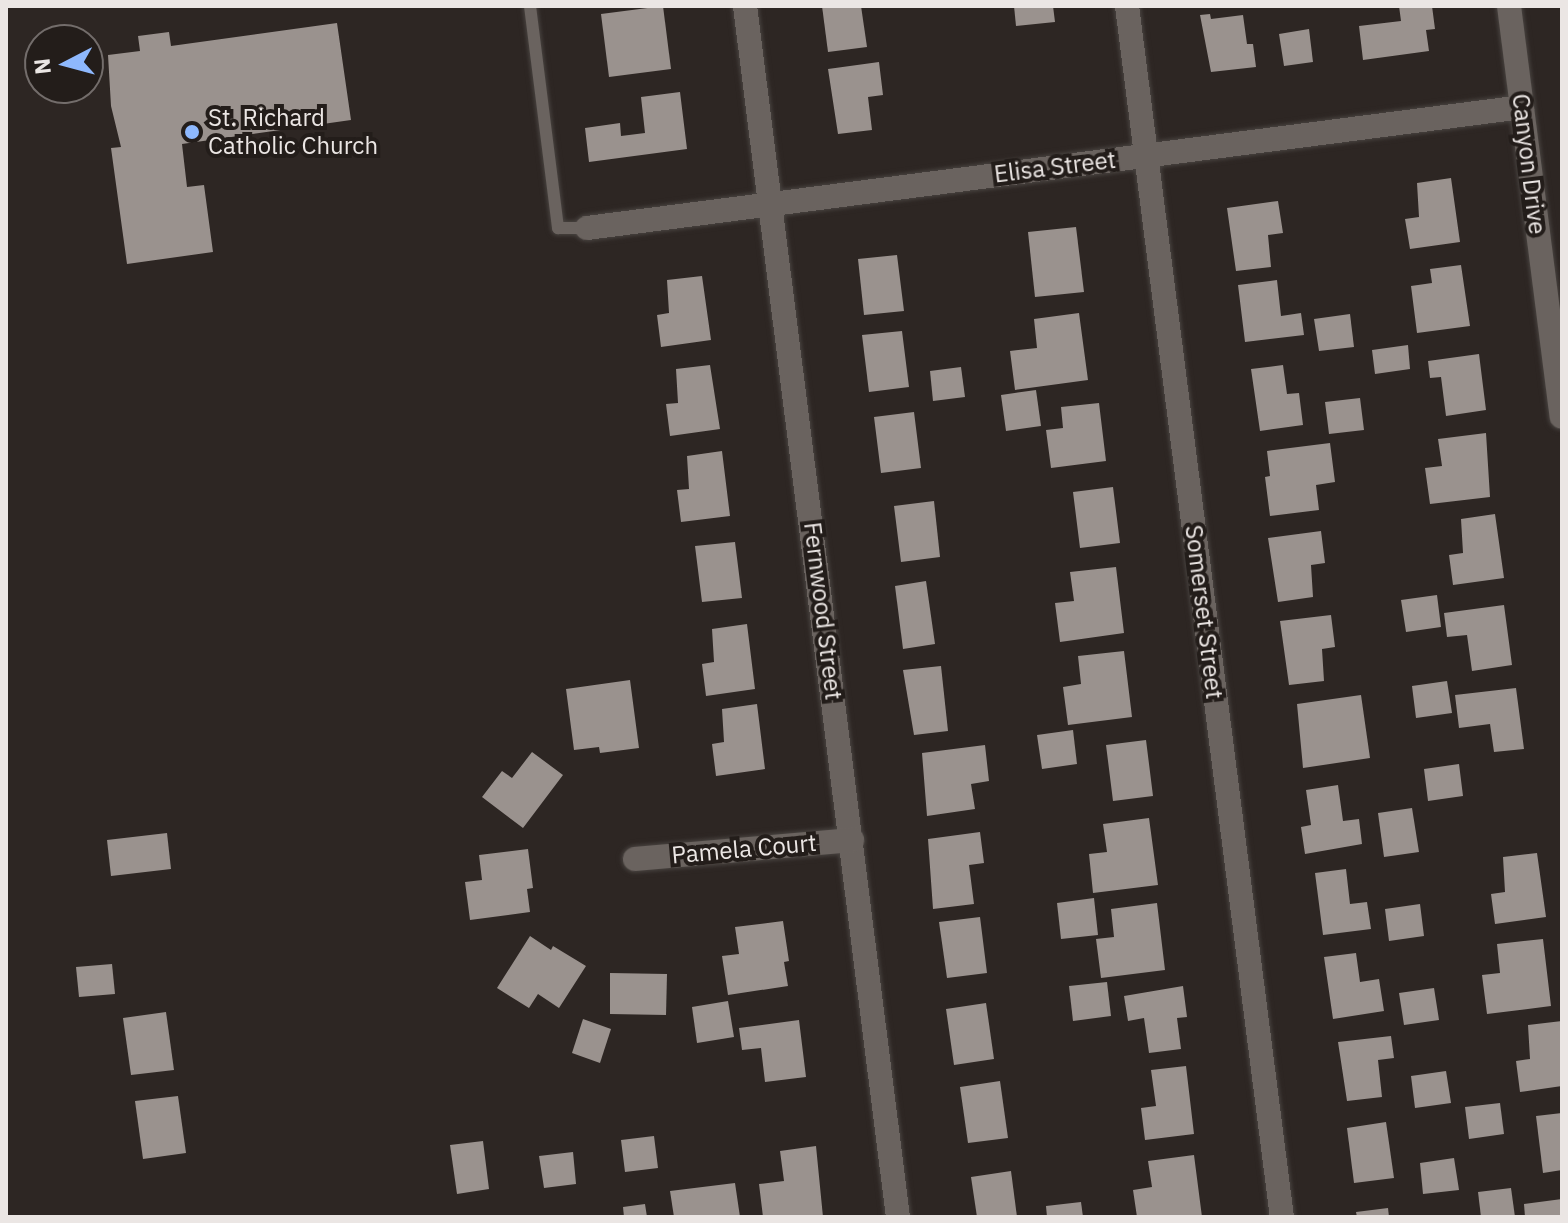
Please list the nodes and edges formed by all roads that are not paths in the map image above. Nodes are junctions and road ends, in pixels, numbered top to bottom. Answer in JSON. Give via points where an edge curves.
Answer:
{"nodes":[{"id":1,"x":530,"y":6,"type":"edge"},
{"id":2,"x":745,"y":6,"type":"edge"},
{"id":3,"x":1127,"y":6,"type":"edge"},
{"id":4,"x":1509,"y":6,"type":"edge"},
{"id":5,"x":1522,"y":107,"type":"junction"},
{"id":6,"x":1146,"y":155,"type":"junction"},
{"id":7,"x":770,"y":202,"type":"junction"},
{"id":8,"x":587,"y":228,"type":"joint"},
{"id":9,"x":1562,"y":417,"type":"edge"},
{"id":10,"x":852,"y":840,"type":"junction"},
{"id":11,"x":635,"y":859,"type":"dead end"},
{"id":12,"x":898,"y":1217,"type":"edge"},
{"id":13,"x":1282,"y":1217,"type":"edge"}],
"edges":[{"from":1,"to":8,"type":"lane","via":[[558,228]]},
{"from":2,"to":7,"type":"street","name":"Fernwood Street"},
{"from":3,"to":6,"type":"street","name":"Somerset Street"},
{"from":4,"to":5,"type":"street","name":"Canyon Drive"},
{"from":5,"to":6,"type":"street","name":"Elisa Street"},
{"from":5,"to":9,"type":"street","name":"Canyon Drive"},
{"from":6,"to":7,"type":"street","name":"Elisa Street"},
{"from":6,"to":13,"type":"street","name":"Somerset Street"},
{"from":7,"to":8,"type":"street","name":"Elisa Street"},
{"from":7,"to":10,"type":"street","name":"Fernwood Street"},
{"from":10,"to":11,"type":"street","name":"Pamela Court"},
{"from":10,"to":12,"type":"street","name":"Fernwood Street"}]}
